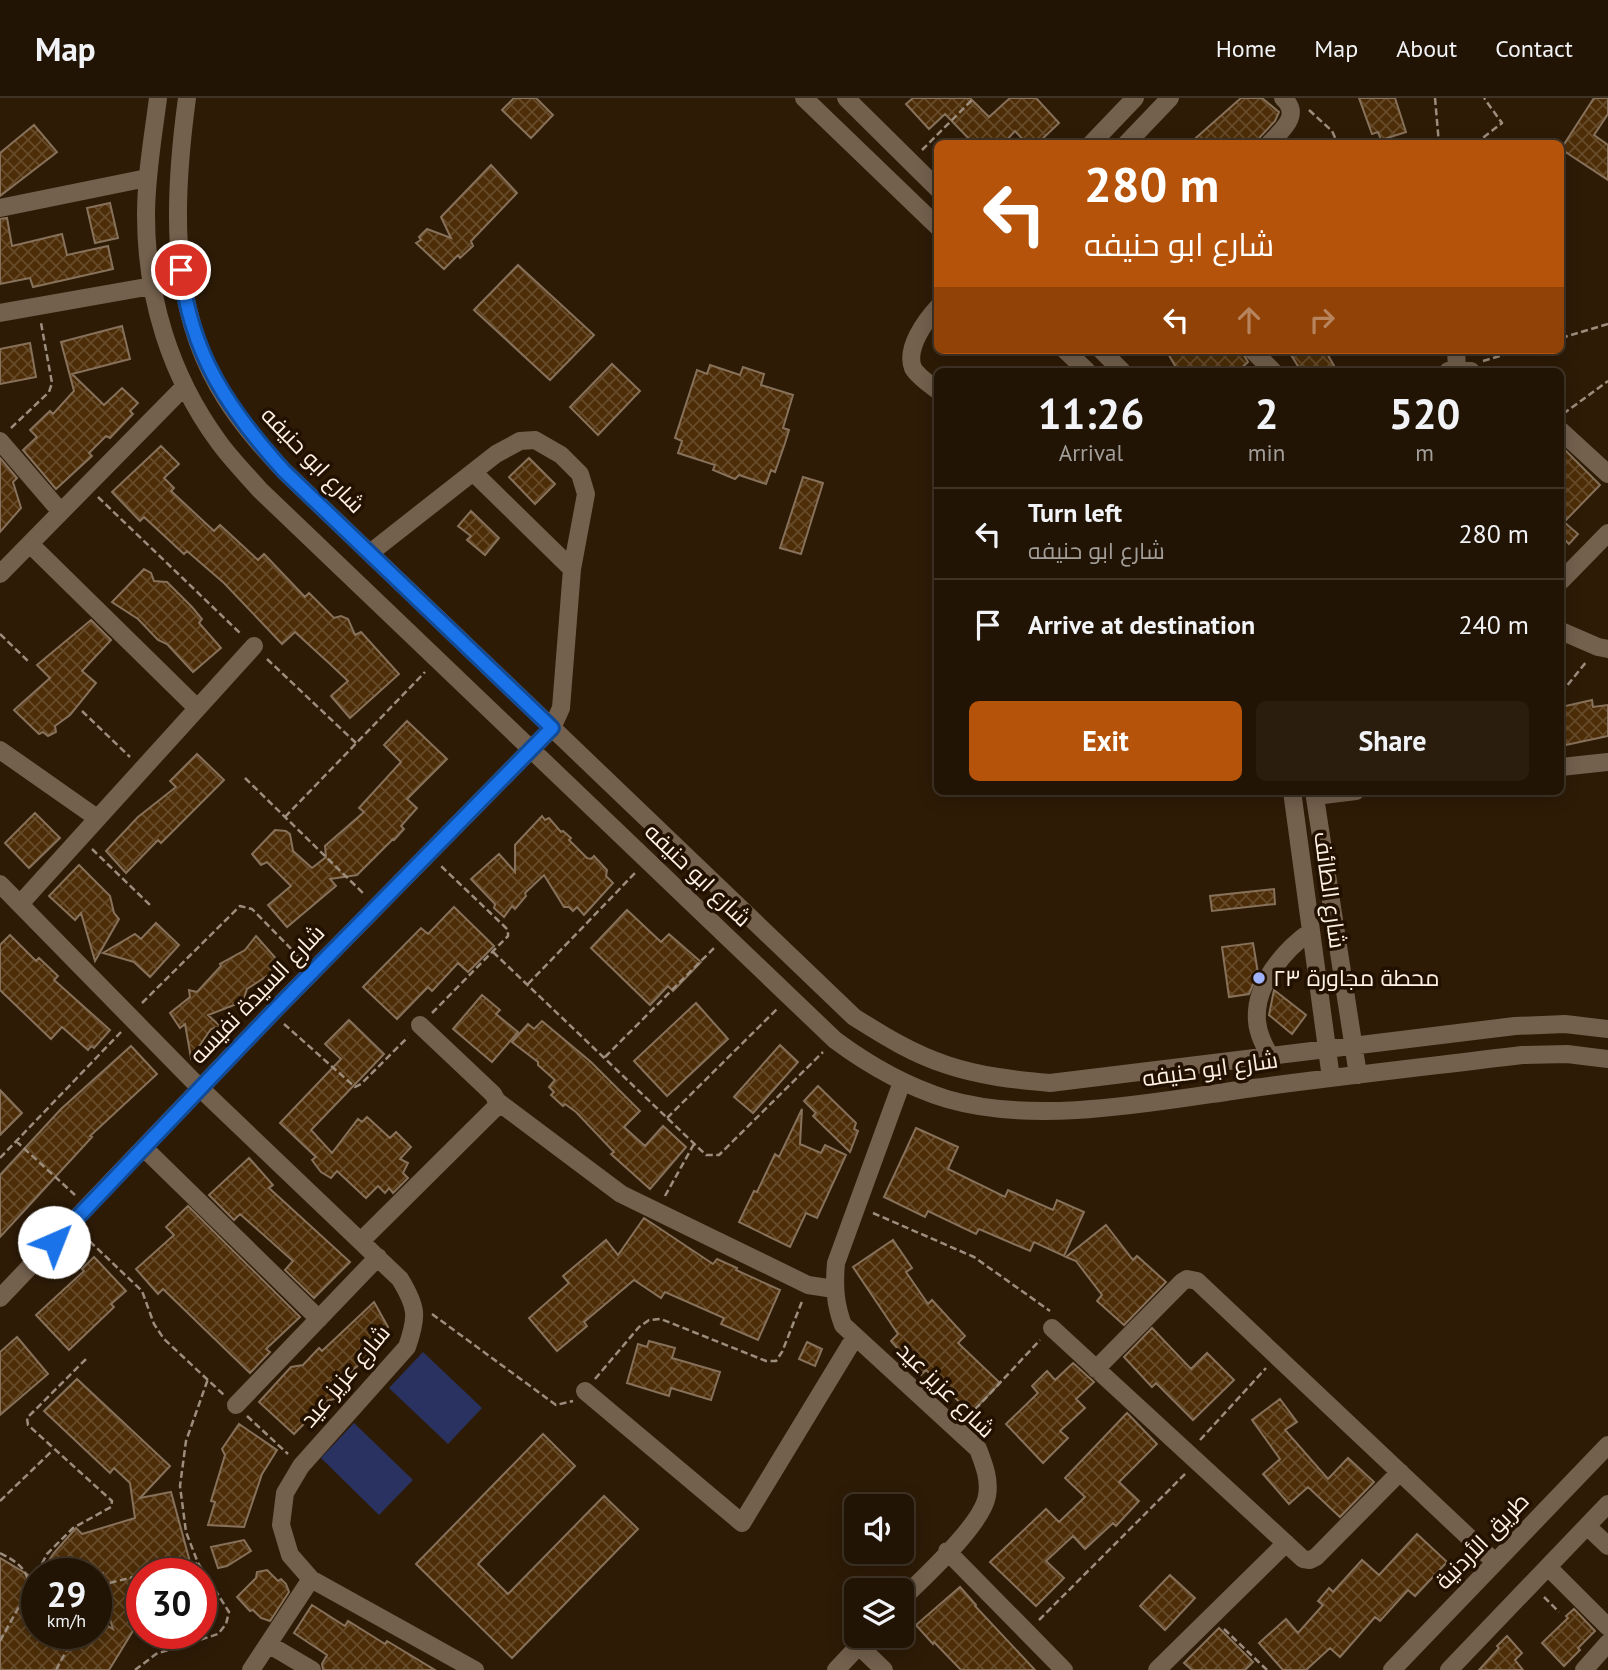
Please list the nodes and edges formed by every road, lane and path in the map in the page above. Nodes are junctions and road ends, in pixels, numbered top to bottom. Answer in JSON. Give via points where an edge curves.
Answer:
{"nodes":[{"id":1,"x":158,"y":98,"type":"edge"},
{"id":2,"x":187,"y":98,"type":"edge"},
{"id":3,"x":804,"y":98,"type":"edge"},
{"id":4,"x":846,"y":98,"type":"edge"},
{"id":5,"x":974,"y":98,"type":"edge"},
{"id":6,"x":1135,"y":98,"type":"edge"},
{"id":7,"x":1170,"y":98,"type":"edge"},
{"id":8,"x":1283,"y":98,"type":"edge"},
{"id":9,"x":1435,"y":98,"type":"edge"},
{"id":10,"x":1484,"y":98,"type":"edge"},
{"id":11,"x":1301,"y":106,"type":"dead end"},
{"id":12,"x":1095,"y":140,"type":"edge"},
{"id":13,"x":1130,"y":140,"type":"edge"},
{"id":14,"x":1273,"y":140,"type":"edge"},
{"id":15,"x":1336,"y":140,"type":"edge"},
{"id":16,"x":1439,"y":140,"type":"edge"},
{"id":17,"x":1480,"y":140,"type":"edge"},
{"id":18,"x":911,"y":162,"type":"junction"},
{"id":19,"x":147,"y":178,"type":"junction"},
{"id":20,"x":934,"y":185,"type":"edge"},
{"id":21,"x":0,"y":208,"type":"edge"},
{"id":22,"x":934,"y":224,"type":"edge"},
{"id":23,"x":152,"y":286,"type":"junction"},
{"id":24,"x":37,"y":306,"type":"junction"},
{"id":25,"x":0,"y":313,"type":"edge"},
{"id":26,"x":934,"y":313,"type":"edge"},
{"id":27,"x":1608,"y":324,"type":"edge"},
{"id":28,"x":1564,"y":337,"type":"edge"},
{"id":29,"x":1069,"y":354,"type":"edge"},
{"id":30,"x":1105,"y":354,"type":"edge"},
{"id":31,"x":1256,"y":354,"type":"edge"},
{"id":32,"x":1508,"y":354,"type":"edge"},
{"id":33,"x":1084,"y":368,"type":"edge"},
{"id":34,"x":1119,"y":368,"type":"edge"},
{"id":35,"x":1270,"y":368,"type":"edge"},
{"id":36,"x":1465,"y":368,"type":"edge"},
{"id":37,"x":1608,"y":381,"type":"edge"},
{"id":38,"x":184,"y":387,"type":"junction"},
{"id":39,"x":934,"y":387,"type":"edge"},
{"id":40,"x":1564,"y":414,"type":"edge"},
{"id":41,"x":1564,"y":434,"type":"edge"},
{"id":42,"x":4,"y":436,"type":"edge"},
{"id":43,"x":473,"y":472,"type":"junction"},
{"id":44,"x":1608,"y":474,"type":"edge"},
{"id":45,"x":87,"y":486,"type":"junction"},
{"id":46,"x":61,"y":512,"type":"junction"},
{"id":47,"x":1608,"y":533,"type":"edge"},
{"id":48,"x":30,"y":544,"type":"junction"},
{"id":49,"x":370,"y":553,"type":"junction"},
{"id":50,"x":572,"y":569,"type":"junction"},
{"id":51,"x":0,"y":574,"type":"edge"},
{"id":52,"x":1564,"y":577,"type":"edge"},
{"id":53,"x":1564,"y":632,"type":"edge"},
{"id":54,"x":0,"y":634,"type":"edge"},
{"id":55,"x":254,"y":646,"type":"junction"},
{"id":56,"x":1603,"y":648,"type":"edge"},
{"id":57,"x":437,"y":659,"type":"junction"},
{"id":58,"x":29,"y":662,"type":"dead end"},
{"id":59,"x":1564,"y":690,"type":"edge"},
{"id":60,"x":197,"y":708,"type":"junction"},
{"id":61,"x":82,"y":711,"type":"dead end"},
{"id":62,"x":552,"y":728,"type":"junction"},
{"id":63,"x":356,"y":743,"type":"junction"},
{"id":64,"x":531,"y":749,"type":"junction"},
{"id":65,"x":0,"y":750,"type":"edge"},
{"id":66,"x":1608,"y":762,"type":"edge"},
{"id":67,"x":1564,"y":767,"type":"edge"},
{"id":68,"x":142,"y":768,"type":"junction"},
{"id":69,"x":245,"y":778,"type":"dead end"},
{"id":70,"x":1293,"y":795,"type":"edge"},
{"id":71,"x":1314,"y":795,"type":"edge"},
{"id":72,"x":285,"y":817,"type":"junction"},
{"id":73,"x":97,"y":818,"type":"junction"},
{"id":74,"x":80,"y":838,"type":"junction"},
{"id":75,"x":428,"y":854,"type":"junction"},
{"id":76,"x":648,"y":860,"type":"junction"},
{"id":77,"x":2,"y":887,"type":"edge"},
{"id":78,"x":20,"y":904,"type":"junction"},
{"id":79,"x":150,"y":905,"type":"dead end"},
{"id":80,"x":377,"y":906,"type":"junction"},
{"id":81,"x":1311,"y":931,"type":"junction"},
{"id":82,"x":726,"y":936,"type":"junction"},
{"id":83,"x":493,"y":952,"type":"junction"},
{"id":84,"x":313,"y":971,"type":"junction"},
{"id":85,"x":528,"y":985,"type":"junction"},
{"id":86,"x":789,"y":996,"type":"junction"},
{"id":87,"x":272,"y":1013,"type":"junction"},
{"id":88,"x":131,"y":1017,"type":"junction"},
{"id":89,"x":420,"y":1025,"type":"junction"},
{"id":90,"x":1608,"y":1029,"type":"edge"},
{"id":91,"x":835,"y":1040,"type":"junction"},
{"id":92,"x":1353,"y":1045,"type":"junction"},
{"id":93,"x":1327,"y":1049,"type":"junction"},
{"id":94,"x":1270,"y":1056,"type":"junction"},
{"id":95,"x":604,"y":1058,"type":"junction"},
{"id":96,"x":1608,"y":1059,"type":"edge"},
{"id":97,"x":1358,"y":1075,"type":"junction"},
{"id":98,"x":1331,"y":1078,"type":"junction"},
{"id":99,"x":902,"y":1083,"type":"junction"},
{"id":100,"x":200,"y":1088,"type":"junction"},
{"id":101,"x":497,"y":1101,"type":"junction"},
{"id":102,"x":667,"y":1118,"type":"junction"},
{"id":103,"x":16,"y":1141,"type":"junction"},
{"id":104,"x":694,"y":1144,"type":"junction"},
{"id":105,"x":144,"y":1148,"type":"junction"},
{"id":106,"x":0,"y":1158,"type":"edge"},
{"id":107,"x":88,"y":1206,"type":"junction"},
{"id":108,"x":857,"y":1206,"type":"junction"},
{"id":109,"x":657,"y":1211,"type":"junction"},
{"id":110,"x":72,"y":1223,"type":"junction"},
{"id":111,"x":361,"y":1241,"type":"junction"},
{"id":112,"x":378,"y":1257,"type":"junction"},
{"id":113,"x":808,"y":1285,"type":"junction"},
{"id":114,"x":834,"y":1289,"type":"junction"},
{"id":115,"x":0,"y":1298,"type":"edge"},
{"id":116,"x":412,"y":1300,"type":"junction"},
{"id":117,"x":318,"y":1320,"type":"junction"},
{"id":118,"x":1052,"y":1328,"type":"junction"},
{"id":119,"x":855,"y":1337,"type":"junction"},
{"id":120,"x":1277,"y":1356,"type":"junction"},
{"id":121,"x":87,"y":1358,"type":"dead end"},
{"id":122,"x":1096,"y":1369,"type":"junction"},
{"id":123,"x":208,"y":1379,"type":"junction"},
{"id":124,"x":585,"y":1391,"type":"junction"},
{"id":125,"x":236,"y":1405,"type":"junction"},
{"id":126,"x":957,"y":1428,"type":"junction"},
{"id":127,"x":1608,"y":1445,"type":"edge"},
{"id":128,"x":53,"y":1449,"type":"junction"},
{"id":129,"x":1192,"y":1457,"type":"junction"},
{"id":130,"x":301,"y":1466,"type":"junction"},
{"id":131,"x":1400,"y":1472,"type":"junction"},
{"id":132,"x":0,"y":1501,"type":"edge"},
{"id":133,"x":1608,"y":1504,"type":"edge"},
{"id":134,"x":1587,"y":1526,"type":"junction"},
{"id":135,"x":1286,"y":1543,"type":"junction"},
{"id":136,"x":1608,"y":1546,"type":"edge"},
{"id":137,"x":947,"y":1551,"type":"junction"},
{"id":138,"x":0,"y":1553,"type":"edge"},
{"id":139,"x":45,"y":1558,"type":"edge"},
{"id":140,"x":196,"y":1558,"type":"edge"},
{"id":141,"x":1495,"y":1562,"type":"junction"},
{"id":142,"x":21,"y":1565,"type":"edge"},
{"id":143,"x":1548,"y":1567,"type":"junction"},
{"id":144,"x":311,"y":1579,"type":"junction"},
{"id":145,"x":1531,"y":1584,"type":"junction"},
{"id":146,"x":914,"y":1587,"type":"edge"},
{"id":147,"x":217,"y":1593,"type":"edge"},
{"id":148,"x":21,"y":1603,"type":"edge"},
{"id":149,"x":1559,"y":1612,"type":"dead end"},
{"id":150,"x":1211,"y":1617,"type":"junction"},
{"id":151,"x":1608,"y":1627,"type":"edge"},
{"id":152,"x":1027,"y":1632,"type":"junction"},
{"id":153,"x":217,"y":1633,"type":"edge"},
{"id":154,"x":0,"y":1641,"type":"edge"},
{"id":155,"x":1608,"y":1643,"type":"edge"},
{"id":156,"x":268,"y":1644,"type":"junction"},
{"id":157,"x":856,"y":1648,"type":"edge"},
{"id":158,"x":868,"y":1648,"type":"edge"},
{"id":159,"x":67,"y":1649,"type":"edge"},
{"id":160,"x":171,"y":1649,"type":"edge"},
{"id":161,"x":56,"y":1670,"type":"edge"},
{"id":162,"x":135,"y":1670,"type":"edge"},
{"id":163,"x":251,"y":1670,"type":"edge"},
{"id":164,"x":312,"y":1670,"type":"edge"},
{"id":165,"x":475,"y":1670,"type":"edge"},
{"id":166,"x":836,"y":1670,"type":"edge"},
{"id":167,"x":884,"y":1670,"type":"edge"},
{"id":168,"x":1064,"y":1670,"type":"edge"},
{"id":169,"x":1157,"y":1670,"type":"edge"},
{"id":170,"x":1267,"y":1670,"type":"edge"},
{"id":171,"x":1392,"y":1670,"type":"edge"},
{"id":172,"x":1449,"y":1670,"type":"edge"},
{"id":173,"x":1584,"y":1670,"type":"edge"}],
"edges":[{"from":1,"to":19,"type":"street","name":"شارع ابو حنيفه"},
{"from":2,"to":49,"type":"street","name":"شارع ابو حنيفه","via":[[177,231],[183,289],[195,335],[217,385],[247,430]]},
{"from":3,"to":22,"type":"street"},
{"from":4,"to":18,"type":"street"},
{"from":5,"to":18,"type":"path"},
{"from":6,"to":12,"type":"street"},
{"from":7,"to":13,"type":"street"},
{"from":8,"to":14,"type":"street","via":[[1292,112],[1290,121]]},
{"from":9,"to":16,"type":"path"},
{"from":10,"to":17,"type":"path","via":[[1502,123]]},
{"from":11,"to":15,"type":"path","via":[[1332,131]]},
{"from":18,"to":20,"type":"street"},
{"from":19,"to":21,"type":"street"},
{"from":19,"to":23,"type":"street","name":"شارع ابو حنيفه"},
{"from":23,"to":24,"type":"street"},
{"from":23,"to":38,"type":"street","name":"شارع ابو حنيفه","via":[[166,346]]},
{"from":24,"to":25,"type":"street"},
{"from":24,"to":42,"type":"path","via":[[52,383],[49,392]]},
{"from":26,"to":39,"type":"street","via":[[917,336],[912,359],[914,369]]},
{"from":27,"to":28,"type":"path"},
{"from":29,"to":33,"type":"street"},
{"from":30,"to":34,"type":"street"},
{"from":31,"to":35,"type":"street"},
{"from":32,"to":36,"type":"path"},
{"from":37,"to":40,"type":"path"},
{"from":38,"to":45,"type":"street"},
{"from":38,"to":57,"type":"street","name":"شارع ابو حنيفه","via":[[218,441],[260,489]]},
{"from":41,"to":44,"type":"street"},
{"from":42,"to":46,"type":"street"},
{"from":43,"to":49,"type":"street"},
{"from":43,"to":50,"type":"street"},
{"from":43,"to":50,"type":"street","via":[[496,453],[520,441],[534,440],[574,467],[586,494]]},
{"from":45,"to":46,"type":"street"},
{"from":45,"to":55,"type":"path"},
{"from":46,"to":48,"type":"street"},
{"from":47,"to":52,"type":"street"},
{"from":48,"to":51,"type":"street"},
{"from":48,"to":60,"type":"street"},
{"from":49,"to":62,"type":"street","name":"شارع ابو حنيفه"},
{"from":50,"to":62,"type":"street","via":[[561,708]]},
{"from":53,"to":56,"type":"street"},
{"from":54,"to":58,"type":"path"},
{"from":55,"to":60,"type":"street"},
{"from":55,"to":63,"type":"path"},
{"from":56,"to":59,"type":"path"},
{"from":57,"to":63,"type":"path"},
{"from":57,"to":64,"type":"street","name":"شارع ابو حنيفه"},
{"from":60,"to":68,"type":"street"},
{"from":61,"to":68,"type":"path"},
{"from":62,"to":64,"type":"street","name":"شارع السيدة نفيسه"},
{"from":62,"to":94,"type":"street","name":"شارع ابو حنيفه","via":[[854,1017],[899,1045],[959,1069],[1050,1083]]},
{"from":63,"to":72,"type":"path"},
{"from":64,"to":75,"type":"street","name":"شارع السيدة نفيسه"},
{"from":64,"to":76,"type":"street","name":"شارع ابو حنيفه"},
{"from":65,"to":73,"type":"street"},
{"from":66,"to":67,"type":"street"},
{"from":68,"to":73,"type":"street"},
{"from":69,"to":72,"type":"path"},
{"from":70,"to":81,"type":"street","name":"شارع الطائف"},
{"from":71,"to":92,"type":"street","name":"شارع الطائف"},
{"from":72,"to":80,"type":"path"},
{"from":73,"to":74,"type":"street"},
{"from":74,"to":78,"type":"street"},
{"from":74,"to":79,"type":"path"},
{"from":75,"to":80,"type":"street","name":"شارع السيدة نفيسه"},
{"from":75,"to":83,"type":"path","via":[[508,930]]},
{"from":76,"to":82,"type":"street","name":"شارع ابو حنيفه"},
{"from":76,"to":85,"type":"path"},
{"from":77,"to":78,"type":"street"},
{"from":78,"to":88,"type":"street"},
{"from":80,"to":84,"type":"street","name":"شارع السيدة نفيسه"},
{"from":81,"to":93,"type":"street","name":"شارع الطائف"},
{"from":81,"to":94,"type":"street","via":[[1288,949],[1261,993],[1257,1020]]},
{"from":82,"to":86,"type":"street","name":"شارع ابو حنيفه"},
{"from":82,"to":95,"type":"path"},
{"from":83,"to":85,"type":"path"},
{"from":83,"to":89,"type":"path"},
{"from":84,"to":87,"type":"street","name":"شارع السيدة نفيسه"},
{"from":84,"to":88,"type":"path","via":[[252,909],[240,906]]},
{"from":85,"to":95,"type":"path"},
{"from":86,"to":91,"type":"street","name":"شارع ابو حنيفه"},
{"from":86,"to":102,"type":"path"},
{"from":87,"to":89,"type":"path","via":[[355,1087]]},
{"from":87,"to":100,"type":"street","name":"شارع السيدة نفيسه"},
{"from":88,"to":100,"type":"street"},
{"from":88,"to":103,"type":"path"},
{"from":89,"to":101,"type":"street"},
{"from":90,"to":92,"type":"street","name":"شارع ابو حنيفه","via":[[1565,1024],[1515,1026]]},
{"from":91,"to":99,"type":"street","name":"شارع ابو حنيفه"},
{"from":91,"to":104,"type":"path","via":[[719,1155],[706,1155]]},
{"from":92,"to":93,"type":"street","name":"شارع ابو حنيفه"},
{"from":92,"to":97,"type":"street","name":"شارع الطائف"},
{"from":93,"to":94,"type":"street","name":"شارع ابو حنيفه"},
{"from":93,"to":98,"type":"street","name":"شارع الطائف"},
{"from":95,"to":102,"type":"path"},
{"from":96,"to":97,"type":"street","name":"شارع ابو حنيفه","via":[[1522,1055]]},
{"from":97,"to":98,"type":"street","name":"شارع ابو حنيفه"},
{"from":98,"to":99,"type":"street","name":"شارع ابو حنيفه","via":[[1048,1111],[949,1099]]},
{"from":99,"to":108,"type":"street","name":"شارع عزيز عيد"},
{"from":100,"to":105,"type":"street","name":"شارع السيدة نفيسه"},
{"from":100,"to":111,"type":"street"},
{"from":101,"to":109,"type":"street","via":[[604,1184]]},
{"from":101,"to":111,"type":"street"},
{"from":102,"to":104,"type":"path"},
{"from":103,"to":106,"type":"path"},
{"from":103,"to":107,"type":"path"},
{"from":104,"to":109,"type":"path"},
{"from":105,"to":107,"type":"street","name":"شارع السيدة نفيسه"},
{"from":105,"to":117,"type":"street"},
{"from":107,"to":110,"type":"street","name":"شارع السيدة نفيسه"},
{"from":108,"to":114,"type":"street","name":"شارع عزيز عيد","via":[[836,1263]]},
{"from":108,"to":118,"type":"path","via":[[974,1257],[1050,1311]]},
{"from":109,"to":113,"type":"street"},
{"from":110,"to":115,"type":"street","name":"شارع السيدة نفيسه"},
{"from":110,"to":123,"type":"path","via":[[142,1291],[164,1339]]},
{"from":111,"to":112,"type":"street"},
{"from":112,"to":116,"type":"street","via":[[400,1279]]},
{"from":112,"to":117,"type":"street"},
{"from":113,"to":114,"type":"street"},
{"from":113,"to":124,"type":"path","via":[[776,1361],[661,1319],[649,1320]]},
{"from":114,"to":119,"type":"street","name":"شارع عزيز عيد","via":[[843,1325]]},
{"from":116,"to":124,"type":"path","via":[[556,1405],[569,1403]]},
{"from":116,"to":130,"type":"street","name":"شارع عزيز عيد","via":[[415,1324],[407,1347]]},
{"from":117,"to":125,"type":"street"},
{"from":118,"to":122,"type":"street"},
{"from":118,"to":126,"type":"path"},
{"from":119,"to":124,"type":"street","via":[[742,1523]]},
{"from":119,"to":126,"type":"street","name":"شارع عزيز عيد"},
{"from":120,"to":122,"type":"street","via":[[1197,1281],[1187,1279]]},
{"from":120,"to":129,"type":"path"},
{"from":120,"to":131,"type":"street"},
{"from":121,"to":128,"type":"path","via":[[27,1418],[32,1431]]},
{"from":122,"to":129,"type":"street"},
{"from":123,"to":125,"type":"path"},
{"from":123,"to":140,"type":"path","via":[[186,1441],[180,1486],[186,1532]]},
{"from":125,"to":130,"type":"path"},
{"from":126,"to":137,"type":"street","name":"شارع عزيز عيد","via":[[978,1449],[988,1477],[987,1498],[979,1517]]},
{"from":127,"to":141,"type":"street","name":"طريق الأردنية"},
{"from":128,"to":132,"type":"path"},
{"from":128,"to":139,"type":"path","via":[[112,1501],[111,1507],[73,1528]]},
{"from":129,"to":135,"type":"street"},
{"from":129,"to":152,"type":"path"},
{"from":130,"to":144,"type":"street","name":"شارع عزيز عيد","via":[[285,1493],[281,1525],[290,1555]]},
{"from":131,"to":135,"type":"street","via":[[1316,1557],[1303,1559]]},
{"from":131,"to":141,"type":"street"},
{"from":133,"to":134,"type":"street"},
{"from":134,"to":136,"type":"street"},
{"from":134,"to":143,"type":"street"},
{"from":135,"to":150,"type":"street"},
{"from":137,"to":146,"type":"street","name":"شارع عزيز عيد"},
{"from":137,"to":152,"type":"street"},
{"from":138,"to":142,"type":"path"},
{"from":141,"to":171,"type":"street","name":"طريق الأردنية"},
{"from":143,"to":145,"type":"street"},
{"from":143,"to":151,"type":"street"},
{"from":144,"to":156,"type":"street"},
{"from":144,"to":165,"type":"street","name":"شارع عزيز عيد"},
{"from":145,"to":149,"type":"path"},
{"from":145,"to":172,"type":"street"},
{"from":147,"to":153,"type":"path","via":[[229,1612]]},
{"from":148,"to":154,"type":"path"},
{"from":150,"to":169,"type":"street"},
{"from":150,"to":170,"type":"path"},
{"from":152,"to":168,"type":"street"},
{"from":155,"to":173,"type":"street"},
{"from":156,"to":163,"type":"street"},
{"from":156,"to":164,"type":"street"},
{"from":157,"to":166,"type":"street"},
{"from":158,"to":167,"type":"street"},
{"from":159,"to":161,"type":"path"},
{"from":160,"to":162,"type":"path"}]}
